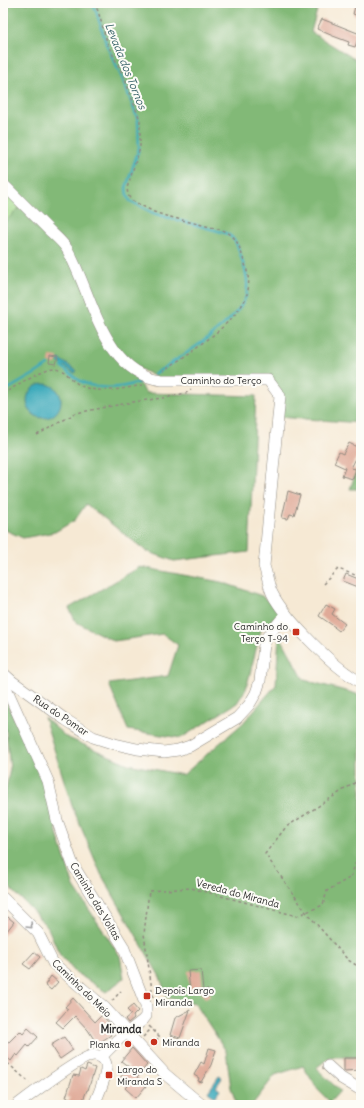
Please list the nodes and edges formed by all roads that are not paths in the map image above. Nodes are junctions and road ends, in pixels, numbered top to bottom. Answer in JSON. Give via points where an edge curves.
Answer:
{"nodes":[{"id":1,"x":3,"y":184,"type":"edge"},
{"id":2,"x":286,"y":614,"type":"junction"},
{"id":3,"x":3,"y":673,"type":"edge"},
{"id":4,"x":3,"y":681,"type":"edge"},
{"id":5,"x":361,"y":682,"type":"edge"},
{"id":6,"x":3,"y":898,"type":"edge"},
{"id":7,"x":126,"y":1033,"type":"junction"},
{"id":8,"x":101,"y":1057,"type":"junction"},
{"id":9,"x":328,"y":1066,"type":"dead end"},
{"id":10,"x":361,"y":1090,"type":"edge"},
{"id":11,"x":17,"y":1105,"type":"edge"},
{"id":12,"x":94,"y":1105,"type":"edge"},
{"id":13,"x":202,"y":1105,"type":"edge"}],
"edges":[{"from":1,"to":2,"type":"street","name":"Caminho do Terço","via":[[66,248],[110,344],[120,358],[136,372],[154,379],[268,380],[280,396],[264,566],[271,592]]},
{"from":2,"to":3,"type":"street","name":"Rua do Pomar","via":[[266,638],[260,681],[249,705],[237,718],[190,746],[178,750],[164,752],[137,749],[93,736],[66,720]]},
{"from":2,"to":5,"type":"street","name":"Caminho do Terço","via":[[334,663]]},
{"from":4,"to":7,"type":"street","name":"Caminho das Voltas","via":[[48,781],[57,820],[73,865],[123,946],[146,1006],[147,1024]]},
{"from":6,"to":7,"type":"street","name":"Caminho do Meio","one_way":true,"via":[[38,933],[53,963],[105,1008]]},
{"from":7,"to":8,"type":"street"},
{"from":7,"to":13,"type":"street","name":"Caminho do Meio","via":[[165,1074]]},
{"from":8,"to":11,"type":"street","via":[[95,1055],[86,1058]]},
{"from":8,"to":12,"type":"street","via":[[105,1060],[106,1071]]},
{"from":9,"to":10,"type":"street","via":[[341,1078]]}]}
